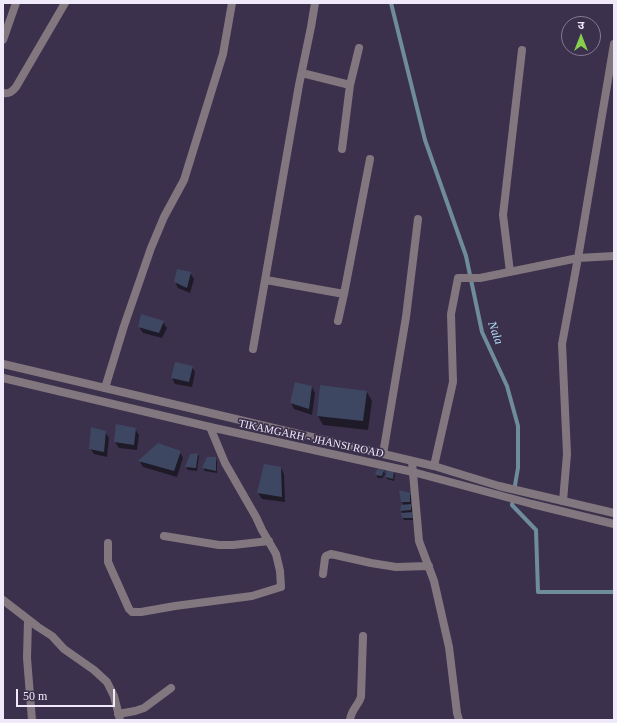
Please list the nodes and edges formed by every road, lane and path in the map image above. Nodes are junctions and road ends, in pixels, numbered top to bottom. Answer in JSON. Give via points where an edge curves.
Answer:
{"nodes":[{"id":1,"x":16,"y":3,"type":"edge"},
{"id":2,"x":65,"y":3,"type":"edge"},
{"id":3,"x":232,"y":3,"type":"edge"},
{"id":4,"x":315,"y":3,"type":"edge"},
{"id":5,"x":3,"y":40,"type":"edge"},
{"id":6,"x":614,"y":44,"type":"edge"},
{"id":7,"x":359,"y":48,"type":"dead end"},
{"id":8,"x":522,"y":50,"type":"dead end"},
{"id":9,"x":302,"y":73,"type":"junction"},
{"id":10,"x":350,"y":85,"type":"junction"},
{"id":11,"x":3,"y":93,"type":"edge"},
{"id":12,"x":342,"y":149,"type":"dead end"},
{"id":13,"x":370,"y":159,"type":"dead end"},
{"id":14,"x":418,"y":219,"type":"dead end"},
{"id":15,"x":614,"y":256,"type":"edge"},
{"id":16,"x":578,"y":258,"type":"junction"},
{"id":17,"x":510,"y":272,"type":"junction"},
{"id":18,"x":266,"y":280,"type":"junction"},
{"id":19,"x":344,"y":294,"type":"junction"},
{"id":20,"x":338,"y":321,"type":"dead end"},
{"id":21,"x":253,"y":349,"type":"dead end"},
{"id":22,"x":3,"y":364,"type":"edge"},
{"id":23,"x":3,"y":378,"type":"edge"},
{"id":24,"x":105,"y":388,"type":"junction"},
{"id":25,"x":239,"y":420,"type":"junction"},
{"id":26,"x":210,"y":428,"type":"junction"},
{"id":27,"x":236,"y":433,"type":"junction"},
{"id":28,"x":383,"y":454,"type":"junction"},
{"id":29,"x":412,"y":462,"type":"junction"},
{"id":30,"x":434,"y":466,"type":"junction"},
{"id":31,"x":413,"y":472,"type":"junction"},
{"id":32,"x":498,"y":490,"type":"junction"},
{"id":33,"x":563,"y":501,"type":"junction"},
{"id":34,"x":614,"y":513,"type":"edge"},
{"id":35,"x":614,"y":524,"type":"edge"},
{"id":36,"x":164,"y":536,"type":"dead end"},
{"id":37,"x":269,"y":541,"type":"junction"},
{"id":38,"x":108,"y":543,"type":"dead end"},
{"id":39,"x":429,"y":566,"type":"junction"},
{"id":40,"x":323,"y":574,"type":"dead end"},
{"id":41,"x":3,"y":600,"type":"edge"},
{"id":42,"x":28,"y":620,"type":"junction"},
{"id":43,"x":363,"y":636,"type":"dead end"},
{"id":44,"x":171,"y":688,"type":"dead end"},
{"id":45,"x":119,"y":717,"type":"edge"},
{"id":46,"x":32,"y":720,"type":"edge"},
{"id":47,"x":350,"y":720,"type":"edge"},
{"id":48,"x":459,"y":720,"type":"edge"}],
"edges":[{"from":1,"to":5,"type":"street"},
{"from":2,"to":11,"type":"street","via":[[16,87],[11,93]]},
{"from":3,"to":24,"type":"street","via":[[223,54],[184,180],[151,248]]},
{"from":4,"to":9,"type":"street"},
{"from":6,"to":16,"type":"street"},
{"from":7,"to":10,"type":"street"},
{"from":8,"to":17,"type":"street","via":[[503,214]]},
{"from":9,"to":10,"type":"street"},
{"from":9,"to":18,"type":"street"},
{"from":10,"to":12,"type":"street"},
{"from":13,"to":19,"type":"street"},
{"from":14,"to":28,"type":"street","via":[[406,317]]},
{"from":15,"to":16,"type":"street"},
{"from":16,"to":17,"type":"street"},
{"from":16,"to":33,"type":"street","via":[[562,344],[567,454]]},
{"from":17,"to":30,"type":"street","via":[[480,278],[458,278],[451,314],[453,382]]},
{"from":18,"to":19,"type":"street"},
{"from":18,"to":21,"type":"street"},
{"from":19,"to":20,"type":"street"},
{"from":22,"to":24,"type":"street"},
{"from":23,"to":26,"type":"street","name":"TIKAMGARH - JHANSI ROAD"},
{"from":24,"to":25,"type":"street"},
{"from":25,"to":27,"type":"street"},
{"from":25,"to":28,"type":"street"},
{"from":26,"to":27,"type":"street","name":"TIKAMGARH - JHANSI ROAD"},
{"from":26,"to":37,"type":"street","via":[[225,463]]},
{"from":27,"to":31,"type":"street","name":"TIKAMGARH - JHANSI ROAD"},
{"from":28,"to":29,"type":"street"},
{"from":29,"to":30,"type":"street"},
{"from":29,"to":31,"type":"street"},
{"from":30,"to":32,"type":"street"},
{"from":31,"to":32,"type":"street","name":"TIKAMGARH - JHANSI ROAD"},
{"from":31,"to":39,"type":"street","via":[[419,541]]},
{"from":32,"to":33,"type":"street"},
{"from":32,"to":35,"type":"street","name":"TIKAMGARH - JHANSI ROAD","via":[[532,504]]},
{"from":33,"to":34,"type":"street"},
{"from":36,"to":37,"type":"street","via":[[219,545]]},
{"from":37,"to":38,"type":"street","via":[[276,554],[281,587],[252,596],[141,612],[132,612],[125,600],[108,562]]},
{"from":39,"to":40,"type":"street","via":[[396,567],[331,554],[326,556]]},
{"from":39,"to":48,"type":"street","via":[[449,647]]},
{"from":41,"to":42,"type":"street"},
{"from":42,"to":45,"type":"street","via":[[52,636],[64,649],[107,682],[114,696]]},
{"from":42,"to":46,"type":"street","via":[[27,658]]},
{"from":43,"to":47,"type":"street","via":[[361,697],[352,711]]},
{"from":44,"to":45,"type":"street","via":[[144,708]]}]}
